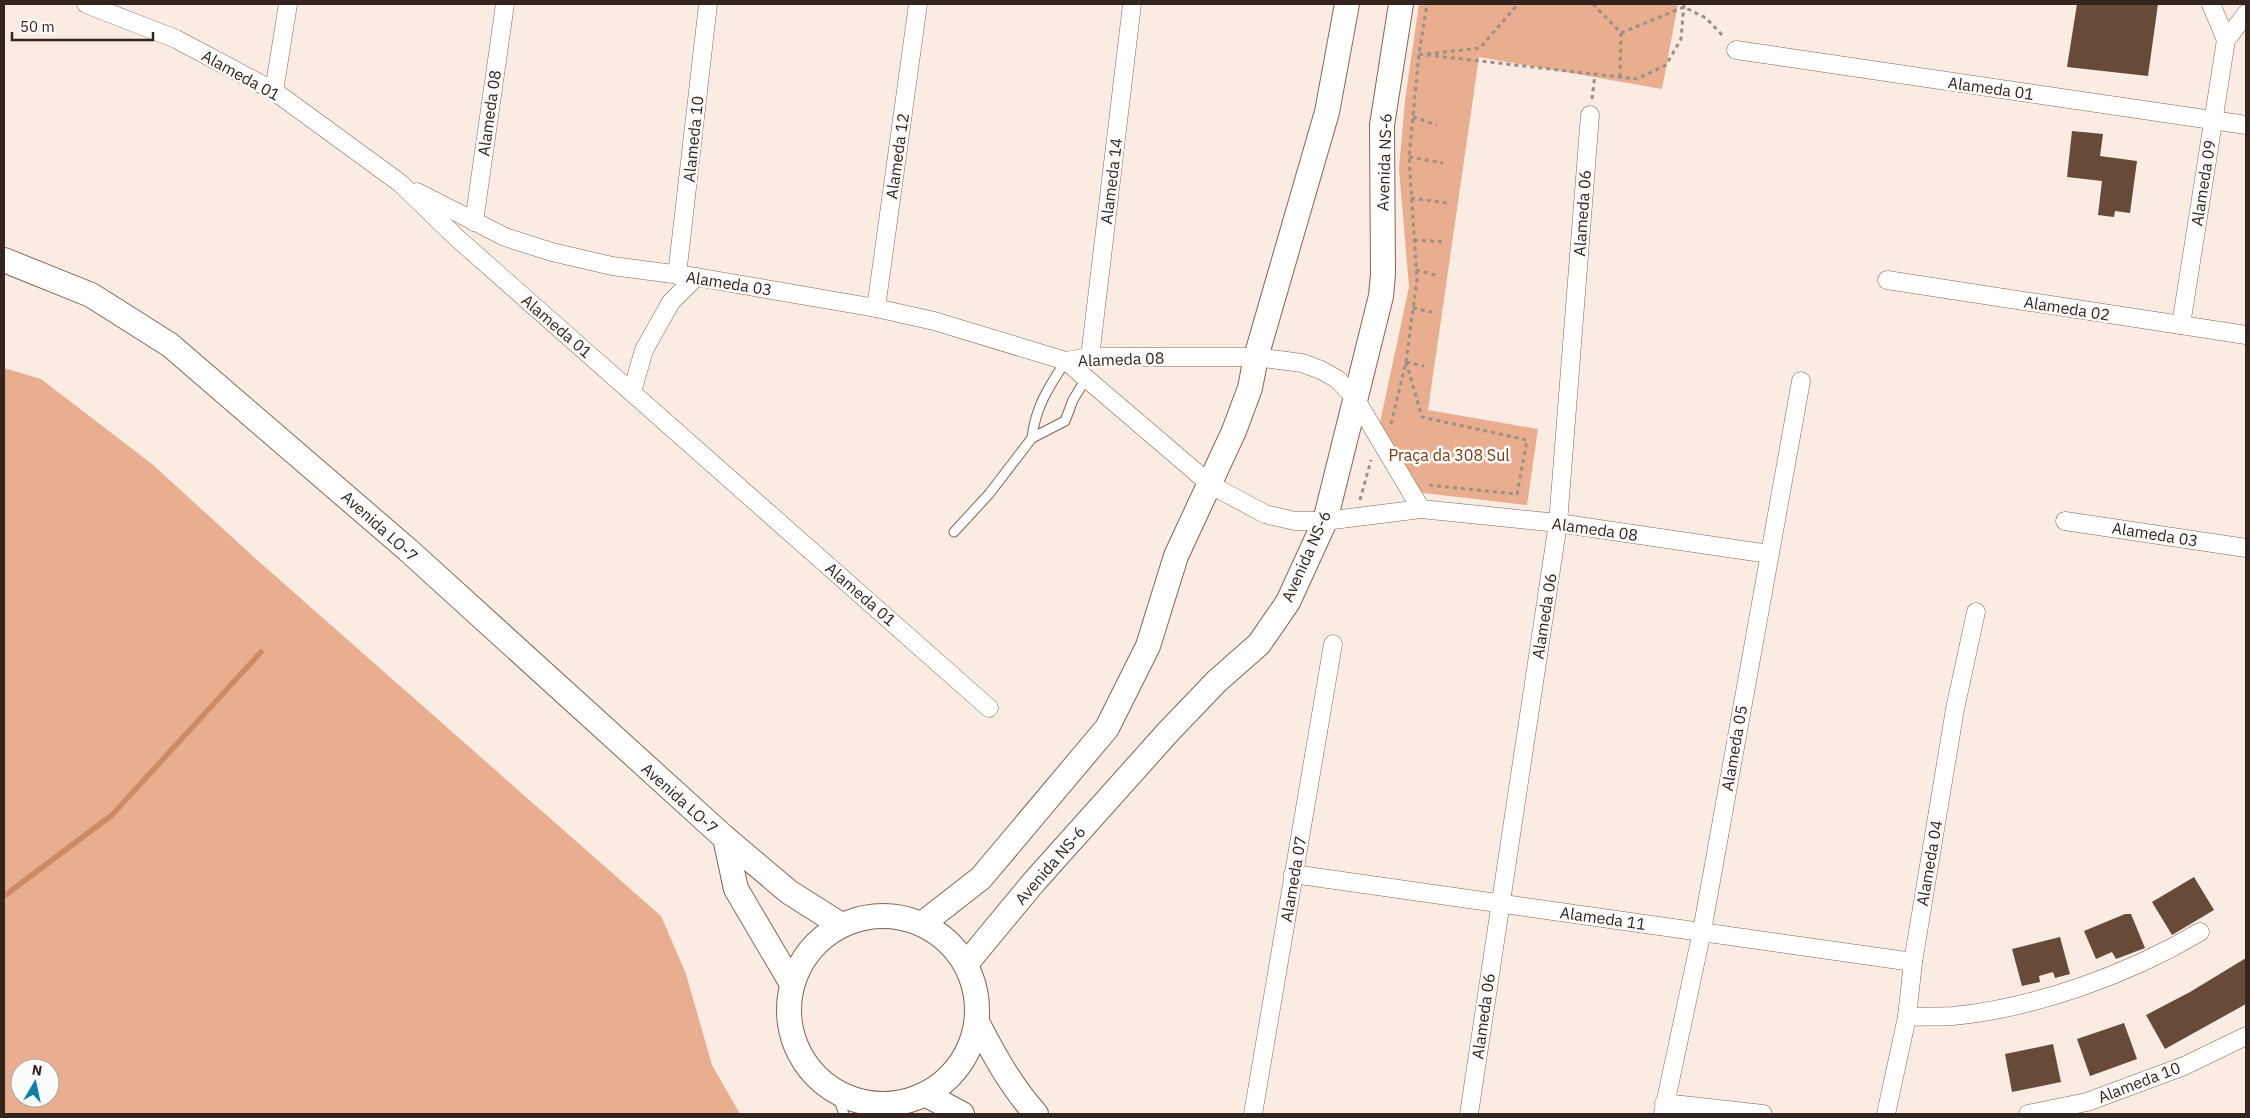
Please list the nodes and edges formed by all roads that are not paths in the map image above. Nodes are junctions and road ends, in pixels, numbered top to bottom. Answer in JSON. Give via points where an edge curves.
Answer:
{"nodes":[{"id":1,"x":86,"y":4,"type":"edge"},
{"id":2,"x":288,"y":4,"type":"edge"},
{"id":3,"x":505,"y":4,"type":"edge"},
{"id":4,"x":708,"y":4,"type":"edge"},
{"id":5,"x":918,"y":4,"type":"edge"},
{"id":6,"x":1132,"y":4,"type":"edge"},
{"id":7,"x":1347,"y":4,"type":"edge"},
{"id":8,"x":1401,"y":4,"type":"edge"},
{"id":9,"x":2211,"y":4,"type":"edge"},
{"id":10,"x":2246,"y":14,"type":"edge"},
{"id":11,"x":2226,"y":40,"type":"junction"},
{"id":12,"x":1736,"y":50,"type":"road end"},
{"id":13,"x":274,"y":91,"type":"junction"},
{"id":14,"x":1590,"y":115,"type":"road end"},
{"id":15,"x":2212,"y":120,"type":"junction"},
{"id":16,"x":2246,"y":125,"type":"edge"},
{"id":17,"x":400,"y":183,"type":"junction"},
{"id":18,"x":474,"y":222,"type":"junction"},
{"id":19,"x":4,"y":260,"type":"edge"},
{"id":20,"x":678,"y":275,"type":"junction"},
{"id":21,"x":696,"y":277,"type":"junction"},
{"id":22,"x":1887,"y":280,"type":"dead end"},
{"id":23,"x":876,"y":308,"type":"junction"},
{"id":24,"x":2181,"y":325,"type":"junction"},
{"id":25,"x":2246,"y":335,"type":"edge"},
{"id":26,"x":1256,"y":357,"type":"junction"},
{"id":27,"x":1090,"y":358,"type":"junction"},
{"id":28,"x":1066,"y":361,"type":"junction"},
{"id":29,"x":1085,"y":380,"type":"junction"},
{"id":30,"x":1801,"y":381,"type":"dead end"},
{"id":31,"x":632,"y":392,"type":"junction"},
{"id":32,"x":1355,"y":398,"type":"junction"},
{"id":33,"x":1032,"y":438,"type":"junction"},
{"id":34,"x":1211,"y":485,"type":"junction"},
{"id":35,"x":1421,"y":509,"type":"junction"},
{"id":36,"x":1325,"y":521,"type":"junction"},
{"id":37,"x":2064,"y":521,"type":"dead end"},
{"id":38,"x":1558,"y":523,"type":"junction"},
{"id":39,"x":954,"y":532,"type":"dead end"},
{"id":40,"x":2246,"y":548,"type":"edge"},
{"id":41,"x":1769,"y":554,"type":"junction"},
{"id":42,"x":1976,"y":612,"type":"dead end"},
{"id":43,"x":1333,"y":644,"type":"dead end"},
{"id":44,"x":989,"y":708,"type":"dead end"},
{"id":45,"x":725,"y":838,"type":"junction"},
{"id":46,"x":1294,"y":874,"type":"junction"},
{"id":47,"x":1499,"y":904,"type":"junction"},
{"id":48,"x":922,"y":924,"type":"junction"},
{"id":49,"x":841,"y":925,"type":"junction"},
{"id":50,"x":1702,"y":931,"type":"junction"},
{"id":51,"x":2200,"y":932,"type":"dead end"},
{"id":52,"x":1912,"y":962,"type":"junction"},
{"id":53,"x":966,"y":964,"type":"junction"},
{"id":54,"x":792,"y":984,"type":"junction"},
{"id":55,"x":1907,"y":1017,"type":"junction"},
{"id":56,"x":977,"y":1022,"type":"junction"},
{"id":57,"x":2246,"y":1036,"type":"edge"},
{"id":58,"x":835,"y":1090,"type":"junction"},
{"id":59,"x":924,"y":1094,"type":"junction"},
{"id":60,"x":875,"y":1109,"type":"edge"},
{"id":61,"x":1664,"y":1109,"type":"edge"},
{"id":62,"x":844,"y":1114,"type":"edge"},
{"id":63,"x":962,"y":1114,"type":"edge"},
{"id":64,"x":1036,"y":1114,"type":"edge"},
{"id":65,"x":1253,"y":1114,"type":"edge"},
{"id":66,"x":1468,"y":1114,"type":"edge"},
{"id":67,"x":1762,"y":1114,"type":"edge"},
{"id":68,"x":1886,"y":1114,"type":"edge"},
{"id":69,"x":2028,"y":1114,"type":"edge"}],
"edges":[{"from":1,"to":13,"type":"street","name":"Alameda 01","via":[[176,40]]},
{"from":2,"to":13,"type":"street"},
{"from":3,"to":18,"type":"street","name":"Alameda 08"},
{"from":4,"to":20,"type":"street","name":"Alameda 10"},
{"from":5,"to":23,"type":"street","name":"Alameda 12"},
{"from":6,"to":27,"type":"street","name":"Alameda 14"},
{"from":7,"to":26,"type":"street","via":[[1327,112]]},
{"from":8,"to":32,"type":"street","name":"Avenida NS-6","via":[[1382,126],[1381,296]]},
{"from":9,"to":11,"type":"street"},
{"from":10,"to":11,"type":"street"},
{"from":11,"to":15,"type":"street","name":"Alameda 09"},
{"from":12,"to":15,"type":"street","name":"Alameda 01"},
{"from":13,"to":17,"type":"street","name":"Alameda 01"},
{"from":14,"to":38,"type":"street","name":"Alameda 06"},
{"from":15,"to":16,"type":"street","name":"Alameda 01"},
{"from":15,"to":24,"type":"street","name":"Alameda 09"},
{"from":17,"to":18,"type":"street","name":"Alameda 03"},
{"from":17,"to":31,"type":"street","name":"Alameda 01","via":[[457,238]]},
{"from":18,"to":20,"type":"street","name":"Alameda 03","via":[[505,238],[552,252],[612,266]]},
{"from":19,"to":45,"type":"street","name":"Avenida LO-7","via":[[92,295],[170,345],[408,550]]},
{"from":20,"to":21,"type":"street","name":"Alameda 03"},
{"from":21,"to":23,"type":"street","name":"Alameda 03"},
{"from":21,"to":31,"type":"street","via":[[671,302],[644,350]]},
{"from":22,"to":24,"type":"street","name":"Alameda 02"},
{"from":23,"to":28,"type":"street","name":"Alameda 03","via":[[934,321]]},
{"from":24,"to":25,"type":"street","name":"Alameda 02"},
{"from":26,"to":27,"type":"street","name":"Alameda 08"},
{"from":26,"to":32,"type":"street","name":"Alameda 08","via":[[1302,363],[1321,370],[1337,379]]},
{"from":26,"to":34,"type":"street","via":[[1250,388]]},
{"from":27,"to":28,"type":"street","name":"Alameda 08"},
{"from":28,"to":29,"type":"street","name":"Alameda 08"},
{"from":28,"to":33,"type":"lane","via":[[1038,407]]},
{"from":29,"to":33,"type":"lane","via":[[1066,421]]},
{"from":29,"to":34,"type":"street","name":"Alameda 08"},
{"from":30,"to":41,"type":"street","name":"Alameda 05"},
{"from":31,"to":44,"type":"street","name":"Alameda 01"},
{"from":32,"to":35,"type":"street","name":"Alameda 08","via":[[1383,433]]},
{"from":32,"to":36,"type":"street","name":"Avenida NS-6"},
{"from":33,"to":39,"type":"lane","via":[[989,494]]},
{"from":34,"to":36,"type":"street","name":"Alameda 08","via":[[1265,514],[1295,521]]},
{"from":34,"to":48,"type":"street","via":[[1176,556],[1148,646],[1107,728],[981,878]]},
{"from":35,"to":36,"type":"street","name":"Alameda 08"},
{"from":35,"to":38,"type":"street","name":"Alameda 08"},
{"from":36,"to":53,"type":"street","name":"Avenida NS-6","via":[[1288,602],[1259,644],[1217,681],[1169,731],[1033,883]]},
{"from":37,"to":40,"type":"street","name":"Alameda 03"},
{"from":38,"to":41,"type":"street","name":"Alameda 08"},
{"from":38,"to":47,"type":"street","name":"Alameda 06"},
{"from":41,"to":50,"type":"street","name":"Alameda 05"},
{"from":42,"to":52,"type":"street","name":"Alameda 04","via":[[1955,709]]},
{"from":43,"to":46,"type":"street","name":"Alameda 07"},
{"from":45,"to":49,"type":"street","name":"Avenida LO-7","via":[[789,892]]},
{"from":45,"to":54,"type":"street","name":"Avenida LO-7","via":[[736,889]]},
{"from":46,"to":47,"type":"street","name":"Alameda 11"},
{"from":46,"to":65,"type":"street","name":"Alameda 07"},
{"from":47,"to":50,"type":"street","name":"Alameda 11"},
{"from":47,"to":66,"type":"street","name":"Alameda 06"},
{"from":48,"to":49,"type":"street","via":[[881,915]]},
{"from":48,"to":53,"type":"street","via":[[947,940]]},
{"from":49,"to":54,"type":"street","via":[[819,940],[802,960]]},
{"from":50,"to":52,"type":"street","name":"Alameda 11"},
{"from":50,"to":61,"type":"street","name":"Alameda 05"},
{"from":51,"to":55,"type":"street","via":[[2163,953],[2065,992],[1953,1016]]},
{"from":52,"to":55,"type":"street","name":"Alameda 04"},
{"from":53,"to":56,"type":"street","via":[[976,992]]},
{"from":54,"to":58,"type":"street","via":[[788,1014],[795,1044],[811,1071]]},
{"from":55,"to":68,"type":"street","name":"Alameda 04"},
{"from":56,"to":59,"type":"street","via":[[971,1045],[960,1065],[944,1082]]},
{"from":56,"to":64,"type":"street","via":[[995,1058]]},
{"from":57,"to":69,"type":"street","name":"Alameda 10","via":[[2184,1066],[2087,1102]]},
{"from":58,"to":60,"type":"street"},
{"from":58,"to":62,"type":"lane"},
{"from":59,"to":60,"type":"street"},
{"from":59,"to":63,"type":"street"},
{"from":61,"to":67,"type":"street"}]}
